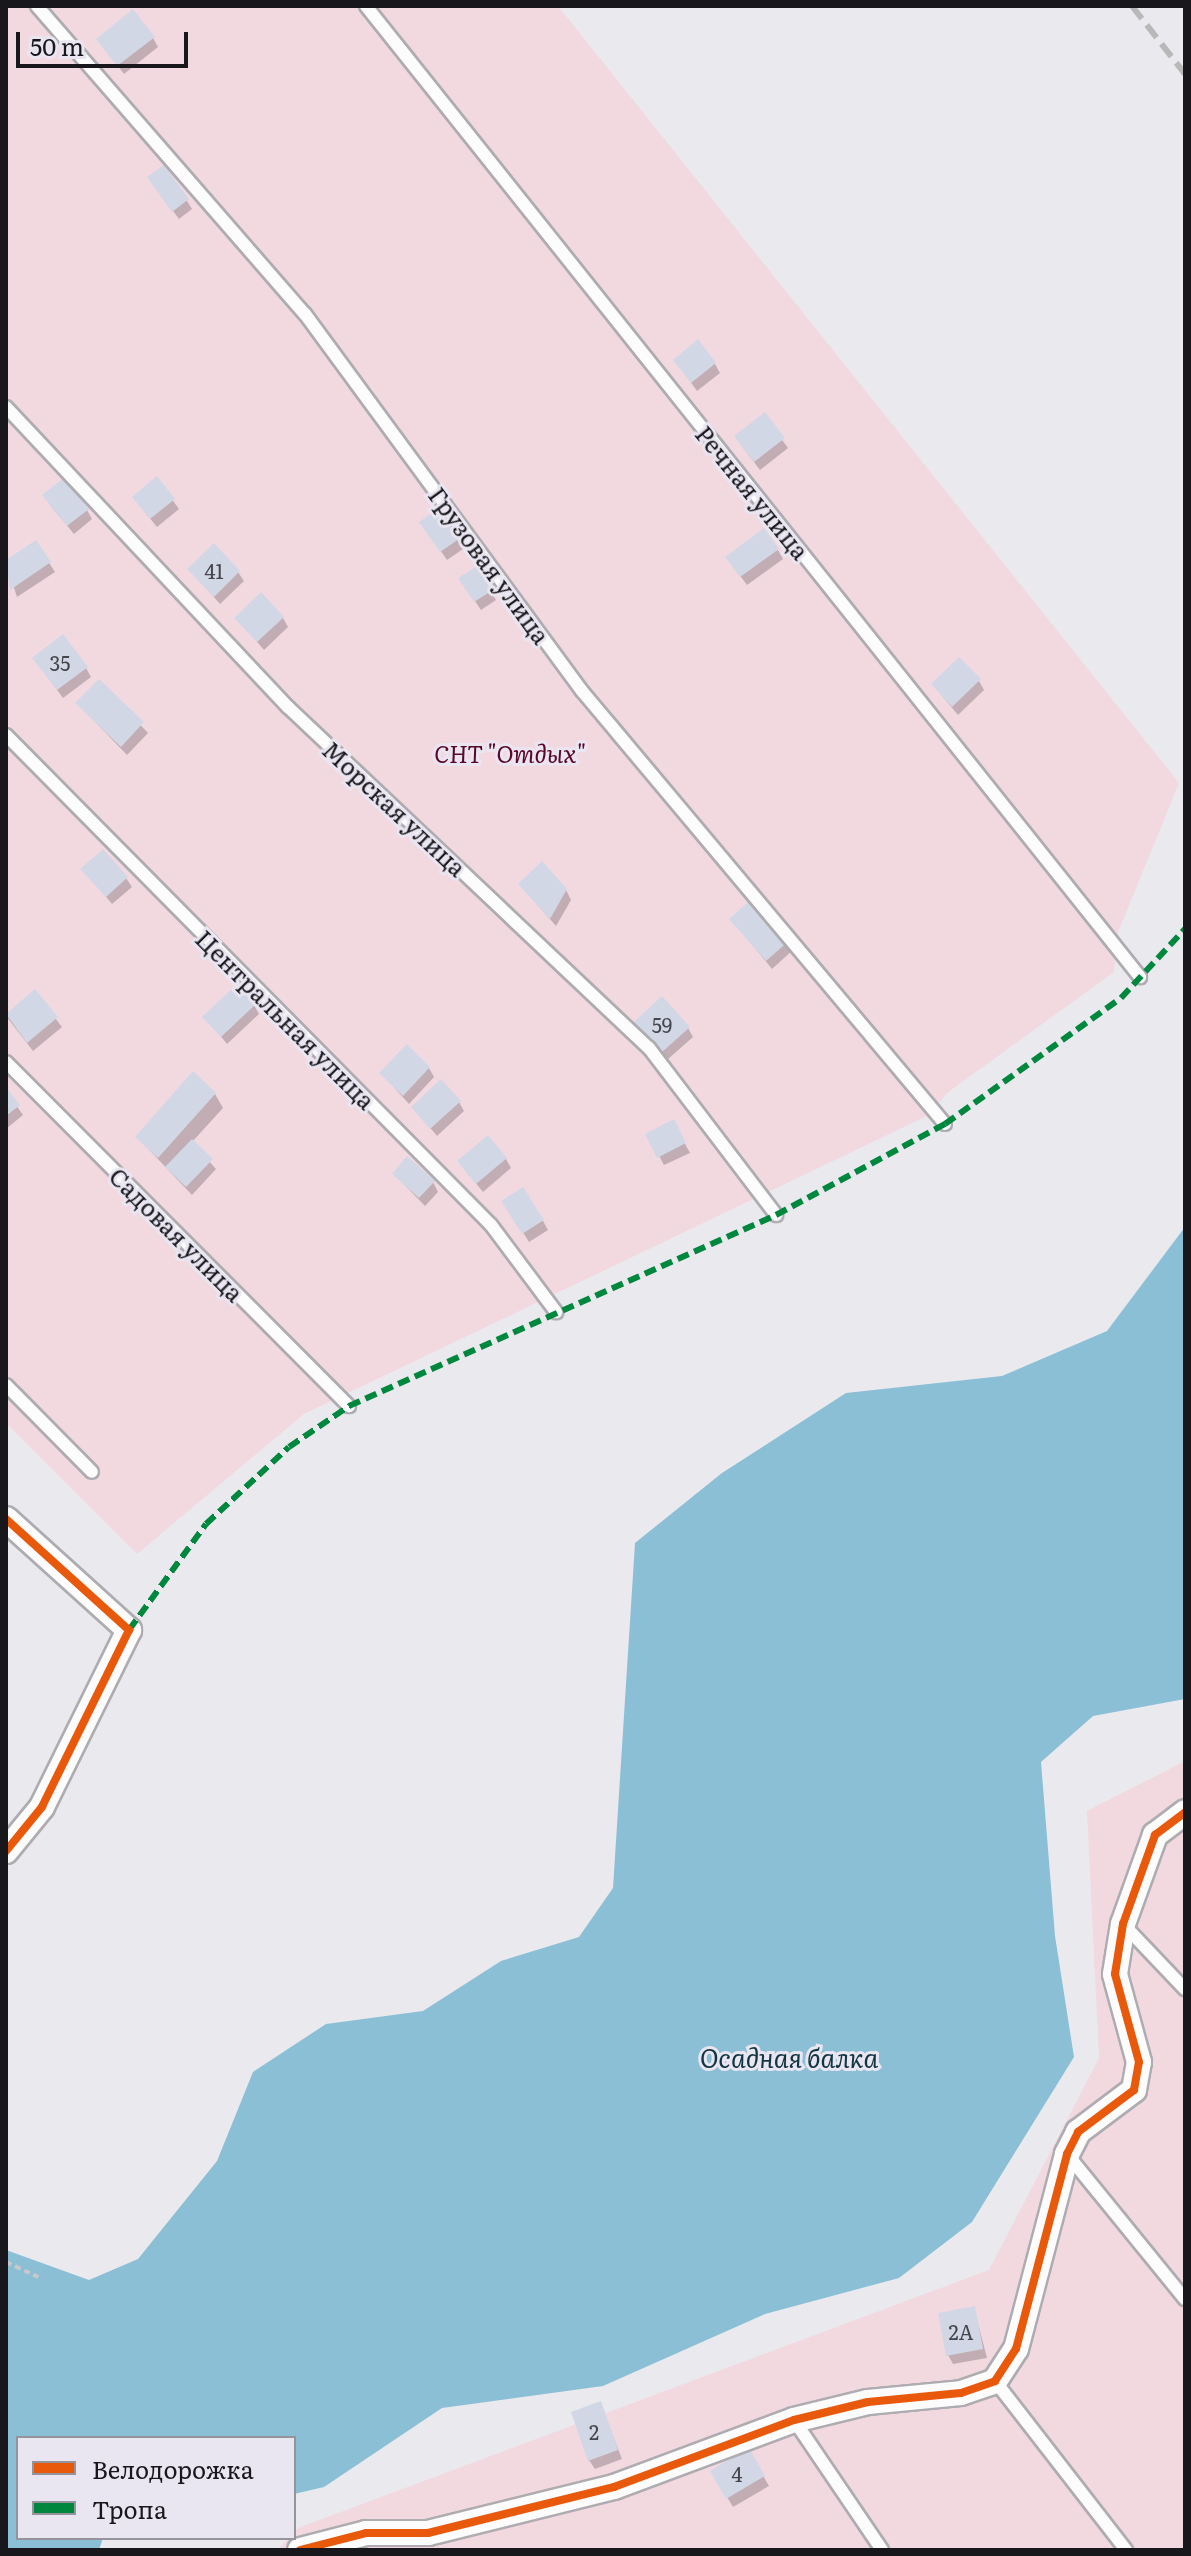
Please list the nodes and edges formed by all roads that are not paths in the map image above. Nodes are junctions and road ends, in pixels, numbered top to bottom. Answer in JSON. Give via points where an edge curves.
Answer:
{"nodes":[{"id":1,"x":37,"y":6,"type":"edge"},
{"id":2,"x":366,"y":6,"type":"edge"},
{"id":3,"x":6,"y":407,"type":"edge"},
{"id":4,"x":6,"y":735,"type":"edge"},
{"id":5,"x":1140,"y":977,"type":"dead end"},
{"id":6,"x":6,"y":1062,"type":"edge"},
{"id":7,"x":945,"y":1124,"type":"dead end"},
{"id":8,"x":776,"y":1215,"type":"dead end"},
{"id":9,"x":556,"y":1312,"type":"dead end"},
{"id":10,"x":6,"y":1385,"type":"edge"},
{"id":11,"x":349,"y":1406,"type":"dead end"},
{"id":12,"x":92,"y":1472,"type":"dead end"},
{"id":13,"x":6,"y":1519,"type":"edge"},
{"id":14,"x":1185,"y":1812,"type":"edge"},
{"id":15,"x":6,"y":1851,"type":"edge"},
{"id":16,"x":1123,"y":1924,"type":"junction"},
{"id":17,"x":1185,"y":1989,"type":"edge"},
{"id":18,"x":1067,"y":2154,"type":"junction"},
{"id":19,"x":1185,"y":2299,"type":"edge"},
{"id":20,"x":995,"y":2381,"type":"junction"},
{"id":21,"x":794,"y":2420,"type":"junction"},
{"id":22,"x":300,"y":2550,"type":"edge"},
{"id":23,"x":882,"y":2550,"type":"edge"},
{"id":24,"x":1126,"y":2550,"type":"edge"}],
"edges":[{"from":1,"to":7,"type":"lane","name":"Грузовая улица","via":[[305,314],[582,691]]},
{"from":2,"to":5,"type":"lane","name":"Речная улица"},
{"from":3,"to":8,"type":"lane","name":"Морская улица","via":[[288,707],[649,1048]]},
{"from":4,"to":9,"type":"lane","name":"Центральная улица","via":[[491,1225]]},
{"from":6,"to":11,"type":"lane","name":"Садовая улица"},
{"from":10,"to":12,"type":"lane"},
{"from":13,"to":15,"type":"street","via":[[129,1630],[42,1807]]},
{"from":14,"to":16,"type":"street","via":[[1155,1835]]},
{"from":16,"to":17,"type":"lane"},
{"from":16,"to":18,"type":"street","via":[[1115,1974],[1139,2062],[1134,2090],[1078,2132]]},
{"from":18,"to":19,"type":"lane"},
{"from":18,"to":20,"type":"street","via":[[1016,2349]]},
{"from":20,"to":21,"type":"street","via":[[961,2393],[868,2402]]},
{"from":20,"to":24,"type":"lane"},
{"from":21,"to":22,"type":"street","via":[[614,2487],[428,2533],[366,2533]]},
{"from":21,"to":23,"type":"lane"}]}
